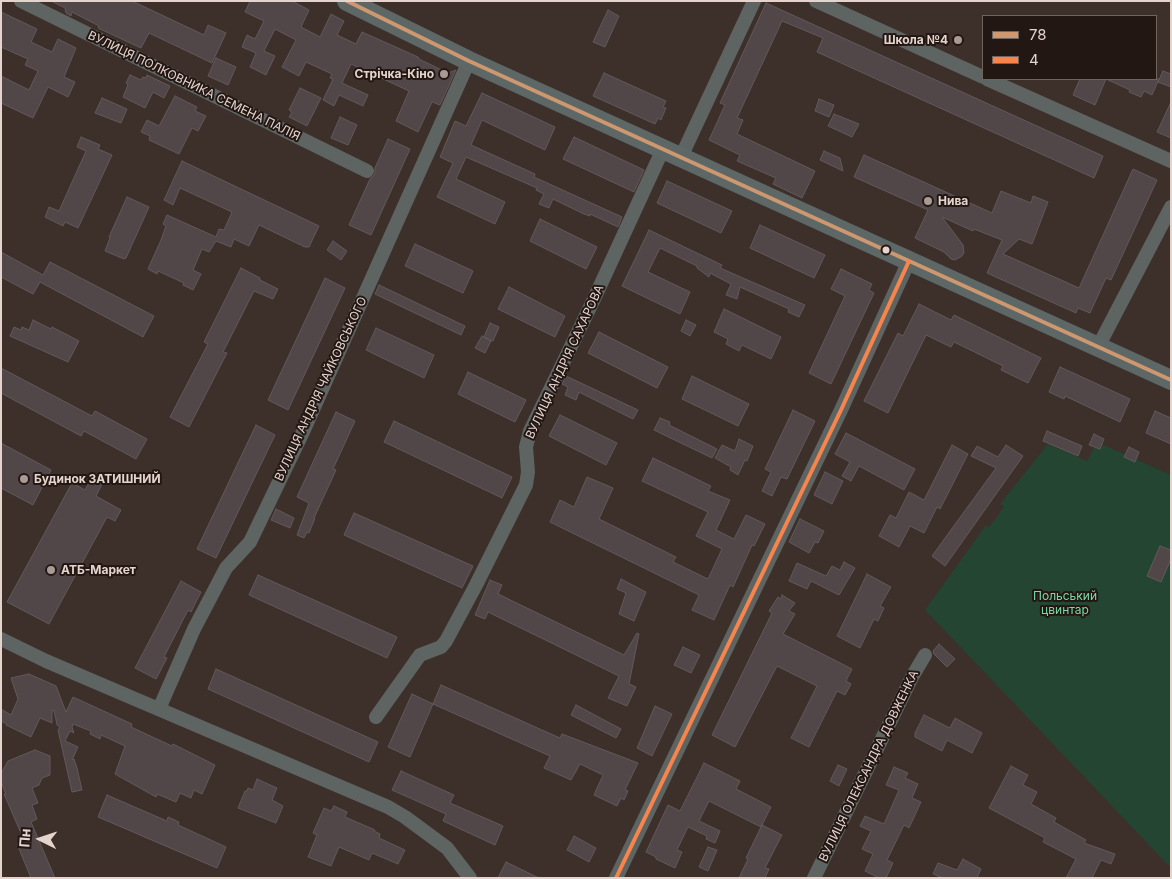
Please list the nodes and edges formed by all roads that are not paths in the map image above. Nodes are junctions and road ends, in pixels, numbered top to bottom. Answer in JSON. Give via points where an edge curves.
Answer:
{"nodes":[{"id":1,"x":21,"y":1,"type":"edge"},
{"id":2,"x":347,"y":1,"type":"edge"},
{"id":3,"x":754,"y":1,"type":"edge"},
{"id":4,"x":816,"y":1,"type":"edge"},
{"id":5,"x":470,"y":61,"type":"junction"},
{"id":6,"x":982,"y":77,"type":"edge"},
{"id":7,"x":989,"y":80,"type":"edge"},
{"id":8,"x":672,"y":153,"type":"junction"},
{"id":9,"x":1171,"y":161,"type":"edge"},
{"id":10,"x":367,"y":170,"type":"dead end"},
{"id":11,"x":1171,"y":207,"type":"edge"},
{"id":12,"x":909,"y":261,"type":"junction"},
{"id":13,"x":1098,"y":347,"type":"junction"},
{"id":14,"x":1171,"y":380,"type":"edge"},
{"id":15,"x":1,"y":639,"type":"edge"},
{"id":16,"x":925,"y":655,"type":"dead end"},
{"id":17,"x":159,"y":709,"type":"junction"},
{"id":18,"x":376,"y":717,"type":"dead end"},
{"id":19,"x":470,"y":878,"type":"edge"},
{"id":20,"x":616,"y":878,"type":"edge"},
{"id":21,"x":814,"y":878,"type":"edge"}],
"edges":[{"from":1,"to":10,"type":"street","name":"ВУЛИЦЯ ПОЛКОВНИКА СЕМЕНА ПАЛІЯ"},
{"from":2,"to":5,"type":"street"},
{"from":3,"to":8,"type":"street","name":"ВУЛИЦЯ АНДРІЯ САХАРОВА"},
{"from":4,"to":6,"type":"street"},
{"from":5,"to":8,"type":"street"},
{"from":5,"to":17,"type":"street","name":"ВУЛИЦЯ АНДРІЯ ЧАЙКОВСЬКОГО","via":[[303,432],[250,542],[226,568],[194,629]]},
{"from":7,"to":9,"type":"street"},
{"from":8,"to":12,"type":"street"},
{"from":8,"to":18,"type":"street","name":"ВУЛИЦЯ АНДРІЯ САХАРОВА","via":[[594,299],[530,431],[526,447],[526,484],[476,585],[446,641],[441,647],[420,655]]},
{"from":11,"to":13,"type":"street"},
{"from":12,"to":13,"type":"street"},
{"from":12,"to":20,"type":"street"},
{"from":13,"to":14,"type":"street"},
{"from":15,"to":17,"type":"street"},
{"from":16,"to":21,"type":"street","name":"ВУЛИЦЯ ОЛЕКСАНДРА ДОВЖЕНКА"},
{"from":17,"to":19,"type":"street","via":[[388,807],[447,848]]}]}
